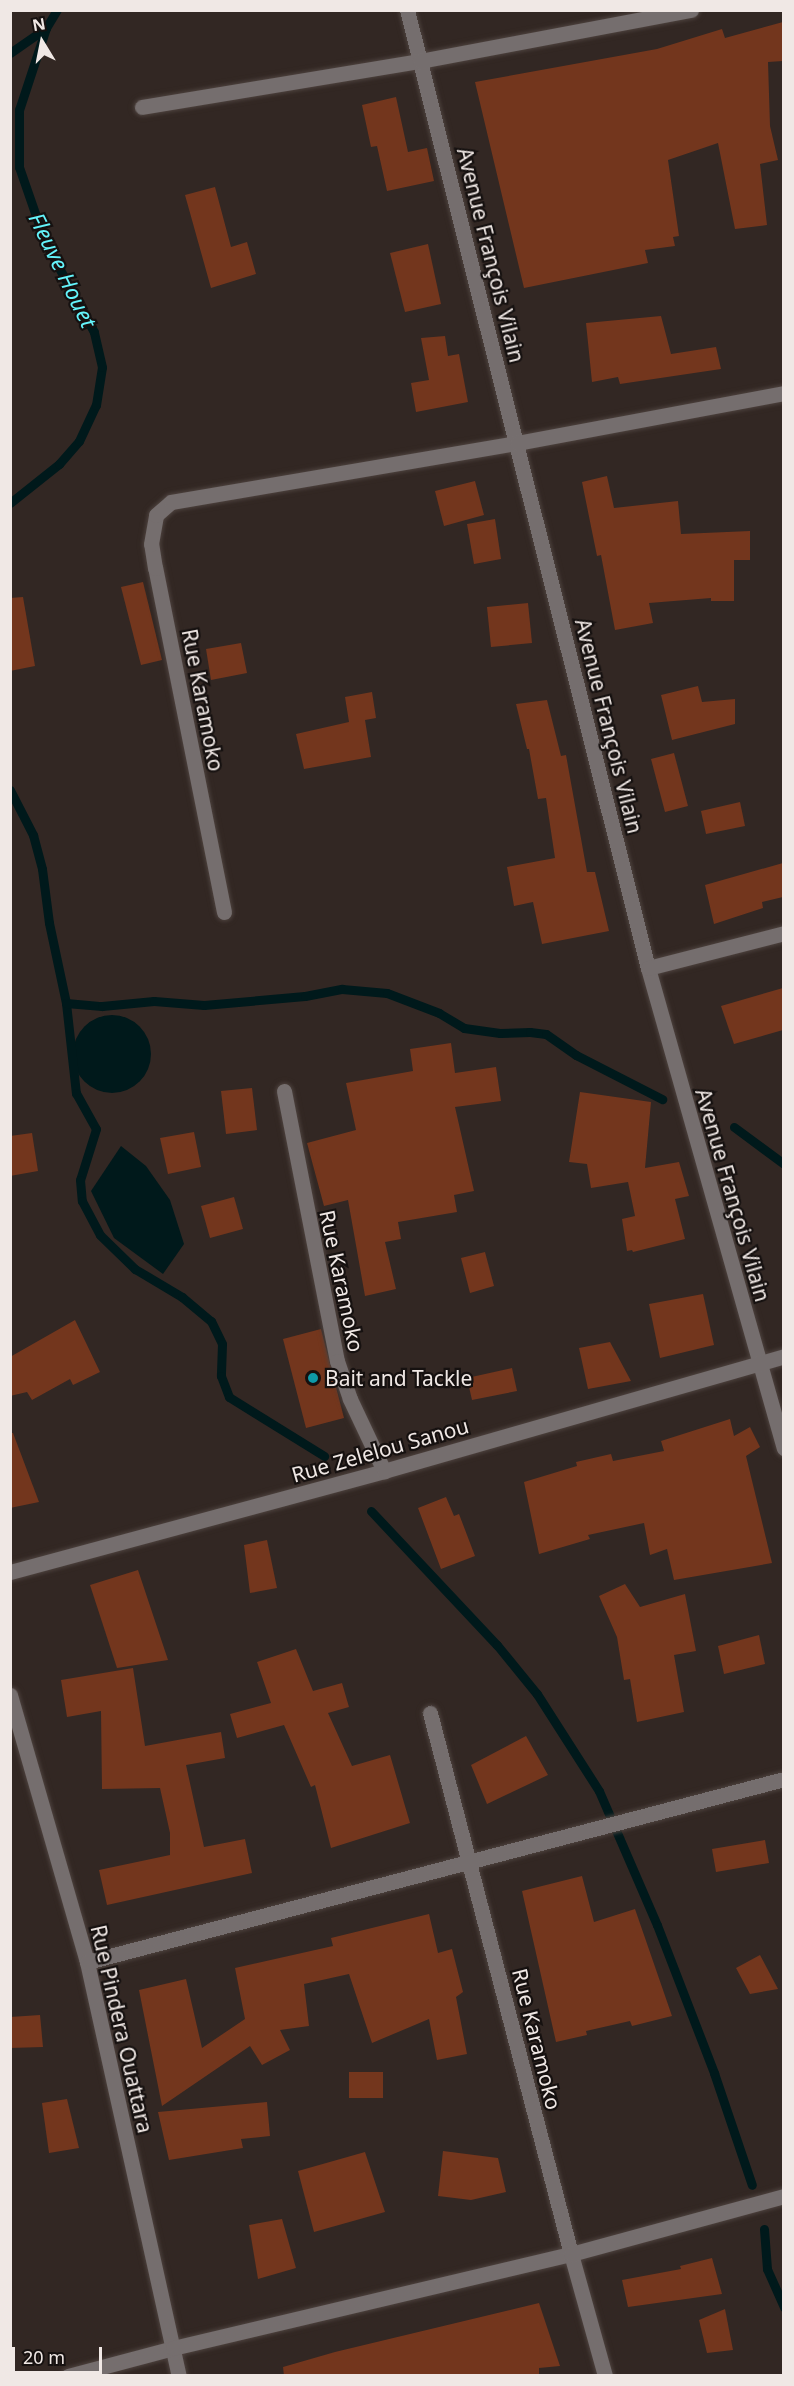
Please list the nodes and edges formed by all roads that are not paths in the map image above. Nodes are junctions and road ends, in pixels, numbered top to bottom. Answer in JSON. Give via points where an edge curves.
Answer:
{"nodes":[{"id":1,"x":407,"y":10,"type":"edge"},
{"id":2,"x":691,"y":10,"type":"edge"},
{"id":3,"x":420,"y":61,"type":"junction"},
{"id":4,"x":142,"y":107,"type":"dead end"},
{"id":5,"x":783,"y":393,"type":"edge"},
{"id":6,"x":517,"y":443,"type":"junction"},
{"id":7,"x":224,"y":912,"type":"dead end"},
{"id":8,"x":783,"y":933,"type":"edge"},
{"id":9,"x":648,"y":968,"type":"junction"},
{"id":10,"x":284,"y":1091,"type":"dead end"},
{"id":11,"x":783,"y":1356,"type":"edge"},
{"id":12,"x":758,"y":1362,"type":"junction"},
{"id":13,"x":783,"y":1448,"type":"edge"},
{"id":14,"x":384,"y":1472,"type":"junction"},
{"id":15,"x":10,"y":1572,"type":"edge"},
{"id":16,"x":10,"y":1695,"type":"edge"},
{"id":17,"x":430,"y":1713,"type":"dead end"},
{"id":18,"x":783,"y":1779,"type":"edge"},
{"id":19,"x":470,"y":1861,"type":"junction"},
{"id":20,"x":87,"y":1962,"type":"junction"},
{"id":21,"x":783,"y":2196,"type":"edge"},
{"id":22,"x":571,"y":2254,"type":"junction"},
{"id":23,"x":172,"y":2348,"type":"junction"},
{"id":24,"x":68,"y":2376,"type":"edge"},
{"id":25,"x":179,"y":2376,"type":"edge"},
{"id":26,"x":605,"y":2376,"type":"edge"}],
"edges":[{"from":1,"to":3,"type":"street","name":"Avenue François Vilain"},
{"from":2,"to":3,"type":"street"},
{"from":3,"to":4,"type":"street"},
{"from":3,"to":6,"type":"street","name":"Avenue François Vilain"},
{"from":5,"to":6,"type":"street"},
{"from":6,"to":7,"type":"street","name":"Rue Karamoko","via":[[171,502],[156,515],[152,552]]},
{"from":6,"to":9,"type":"street","name":"Avenue François Vilain"},
{"from":8,"to":9,"type":"street"},
{"from":9,"to":12,"type":"street","name":"Avenue François Vilain"},
{"from":10,"to":14,"type":"street","name":"Rue Karamoko","via":[[337,1361]]},
{"from":11,"to":12,"type":"street","name":"Rue Zelelou Sanou"},
{"from":12,"to":13,"type":"street","name":"Avenue François Vilain"},
{"from":12,"to":14,"type":"street","name":"Rue Zelelou Sanou"},
{"from":14,"to":15,"type":"street","name":"Rue Zelelou Sanou"},
{"from":16,"to":20,"type":"street","name":"Rue Pindera Ouattara"},
{"from":17,"to":19,"type":"street","name":"Rue Karamoko"},
{"from":18,"to":19,"type":"street"},
{"from":19,"to":20,"type":"street"},
{"from":19,"to":22,"type":"street","name":"Rue Karamoko"},
{"from":20,"to":23,"type":"street","name":"Rue Pindera Ouattara"},
{"from":21,"to":22,"type":"street"},
{"from":22,"to":23,"type":"street"},
{"from":22,"to":26,"type":"street","name":"Rue Karamoko"},
{"from":23,"to":24,"type":"street"},
{"from":23,"to":25,"type":"street","name":"Rue Pindera Ouattara"}]}
